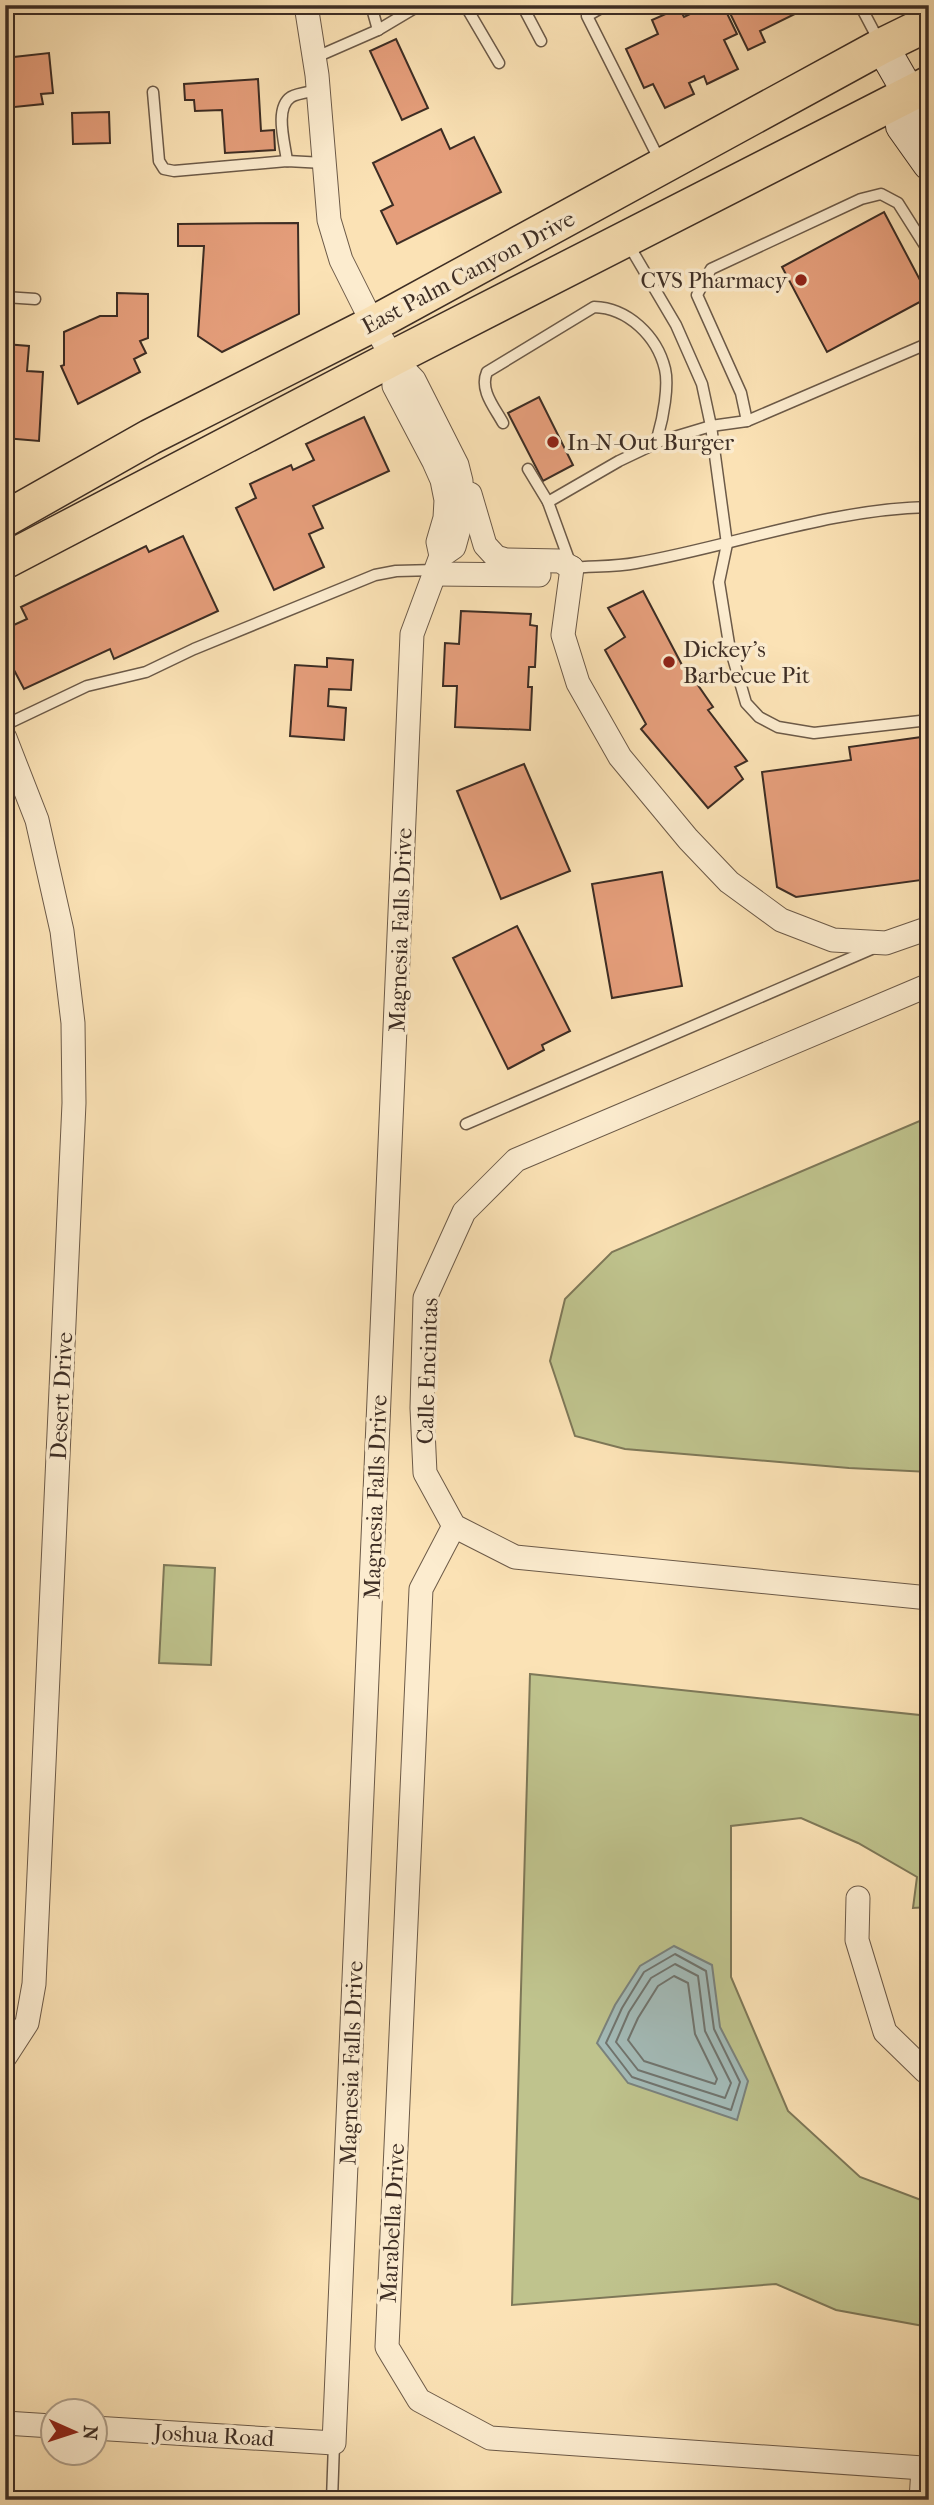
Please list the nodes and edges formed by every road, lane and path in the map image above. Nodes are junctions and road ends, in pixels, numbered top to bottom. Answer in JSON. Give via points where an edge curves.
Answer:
{"nodes":[{"id":1,"x":306,"y":5,"type":"edge"},
{"id":2,"x":371,"y":5,"type":"edge"},
{"id":3,"x":420,"y":5,"type":"edge"},
{"id":4,"x":465,"y":5,"type":"edge"},
{"id":5,"x":522,"y":5,"type":"edge"},
{"id":6,"x":606,"y":5,"type":"edge"},
{"id":7,"x":860,"y":5,"type":"edge"},
{"id":8,"x":584,"y":10,"type":"edge"},
{"id":9,"x":929,"y":23,"type":"edge"},
{"id":10,"x":378,"y":30,"type":"junction"},
{"id":11,"x":541,"y":41,"type":"dead end"},
{"id":12,"x":882,"y":46,"type":"junction"},
{"id":13,"x":314,"y":58,"type":"junction"},
{"id":14,"x":499,"y":63,"type":"dead end"},
{"id":15,"x":318,"y":90,"type":"junction"},
{"id":16,"x":153,"y":92,"type":"dead end"},
{"id":17,"x":923,"y":93,"type":"edge"},
{"id":18,"x":287,"y":161,"type":"junction"},
{"id":19,"x":324,"y":163,"type":"junction"},
{"id":20,"x":929,"y":164,"type":"edge"},
{"id":21,"x":663,"y":166,"type":"junction"},
{"id":22,"x":625,"y":240,"type":"junction"},
{"id":23,"x":929,"y":252,"type":"edge"},
{"id":24,"x":5,"y":298,"type":"edge"},
{"id":25,"x":35,"y":299,"type":"dead end"},
{"id":26,"x":373,"y":324,"type":"junction"},
{"id":27,"x":929,"y":343,"type":"edge"},
{"id":28,"x":393,"y":358,"type":"junction"},
{"id":29,"x":747,"y":421,"type":"junction"},
{"id":30,"x":503,"y":423,"type":"dead end"},
{"id":31,"x":711,"y":426,"type":"junction"},
{"id":32,"x":658,"y":435,"type":"dead end"},
{"id":33,"x":528,"y":469,"type":"dead end"},
{"id":34,"x":460,"y":477,"type":"junction"},
{"id":35,"x":548,"y":502,"type":"junction"},
{"id":36,"x":929,"y":507,"type":"edge"},
{"id":37,"x":5,"y":519,"type":"edge"},
{"id":38,"x":727,"y":544,"type":"junction"},
{"id":39,"x":5,"y":561,"type":"edge"},
{"id":40,"x":437,"y":567,"type":"junction"},
{"id":41,"x":572,"y":568,"type":"junction"},
{"id":42,"x":929,"y":720,"type":"edge"},
{"id":43,"x":5,"y":726,"type":"edge"},
{"id":44,"x":8,"y":753,"type":"edge"},
{"id":45,"x":929,"y":928,"type":"edge"},
{"id":46,"x":886,"y":943,"type":"junction"},
{"id":47,"x":929,"y":985,"type":"edge"},
{"id":48,"x":466,"y":1124,"type":"dead end"},
{"id":49,"x":454,"y":1526,"type":"junction"},
{"id":50,"x":929,"y":1598,"type":"edge"},
{"id":51,"x":858,"y":1898,"type":"dead end"},
{"id":52,"x":5,"y":2057,"type":"edge"},
{"id":53,"x":929,"y":2071,"type":"edge"},
{"id":54,"x":5,"y":2423,"type":"edge"},
{"id":55,"x":38,"y":2425,"type":"edge"},
{"id":56,"x":108,"y":2429,"type":"edge"},
{"id":57,"x":334,"y":2442,"type":"junction"},
{"id":58,"x":926,"y":2469,"type":"edge"},
{"id":59,"x":332,"y":2500,"type":"edge"},
{"id":60,"x":921,"y":2500,"type":"edge"}],
"edges":[{"from":1,"to":13,"type":"street","name":"Magnesia Falls Drive"},
{"from":2,"to":10,"type":"lane"},
{"from":3,"to":10,"type":"lane"},
{"from":4,"to":14,"type":"lane"},
{"from":5,"to":11,"type":"lane"},
{"from":6,"to":8,"type":"lane"},
{"from":7,"to":12,"type":"lane"},
{"from":8,"to":21,"type":"lane"},
{"from":9,"to":12,"type":"main road","name":"East Palm Canyon Drive"},
{"from":10,"to":13,"type":"lane"},
{"from":12,"to":17,"type":"main road"},
{"from":12,"to":21,"type":"main road","name":"East Palm Canyon Drive"},
{"from":13,"to":15,"type":"street","name":"Magnesia Falls Drive"},
{"from":15,"to":18,"type":"lane","via":[[292,96],[284,103]]},
{"from":15,"to":19,"type":"street","name":"Magnesia Falls Drive"},
{"from":16,"to":18,"type":"lane","via":[[159,161],[164,169]]},
{"from":17,"to":20,"type":"main road","via":[[902,127]]},
{"from":17,"to":22,"type":"main road","name":"East Palm Canyon Drive"},
{"from":18,"to":19,"type":"lane"},
{"from":19,"to":26,"type":"street","name":"Magnesia Falls Drive","via":[[329,220],[341,260]]},
{"from":21,"to":26,"type":"main road","name":"East Palm Canyon Drive"},
{"from":22,"to":28,"type":"main road","name":"East Palm Canyon Drive"},
{"from":22,"to":31,"type":"lane","via":[[676,326],[702,384]]},
{"from":23,"to":29,"type":"lane","via":[[898,204],[881,194],[710,269],[697,295],[741,393]]},
{"from":24,"to":25,"type":"lane"},
{"from":26,"to":28,"type":"street","name":"Magnesia Falls Drive"},
{"from":26,"to":37,"type":"main road","name":"East Palm Canyon Drive","via":[[150,437]]},
{"from":27,"to":29,"type":"lane"},
{"from":28,"to":34,"type":"street","name":"Magnesia Falls Drive","via":[[414,380]]},
{"from":28,"to":39,"type":"main road","name":"East Palm Canyon Drive"},
{"from":28,"to":40,"type":"street","name":"Magnesia Falls Drive","via":[[394,386],[442,480],[445,518]]},
{"from":29,"to":31,"type":"lane"},
{"from":30,"to":32,"type":"lane","via":[[485,391],[487,372],[594,307],[607,307],[635,321],[652,341],[665,369],[665,412]]},
{"from":31,"to":35,"type":"lane","via":[[619,460]]},
{"from":31,"to":38,"type":"lane"},
{"from":33,"to":35,"type":"lane"},
{"from":34,"to":40,"type":"street","name":"Magnesia Falls Drive","via":[[462,518],[454,547]]},
{"from":34,"to":41,"type":"street","via":[[489,551],[506,560],[560,561]]},
{"from":35,"to":41,"type":"lane"},
{"from":36,"to":38,"type":"lane","via":[[825,520]]},
{"from":38,"to":41,"type":"lane","via":[[633,564]]},
{"from":38,"to":42,"type":"lane","via":[[719,582],[729,645],[746,703],[760,717],[778,727],[814,733]]},
{"from":40,"to":41,"type":"street","via":[[561,575]]},
{"from":40,"to":43,"type":"lane","via":[[375,575],[146,672],[87,686]]},
{"from":40,"to":57,"type":"street","name":"Magnesia Falls Drive","via":[[412,634]]},
{"from":41,"to":46,"type":"street","via":[[563,635],[578,683],[620,757],[680,829],[729,882],[781,920],[833,940]]},
{"from":44,"to":52,"type":"street","name":"Desert Drive","via":[[37,820],[62,931],[74,1023],[74,1103],[34,1984],[27,2023]]},
{"from":45,"to":46,"type":"street"},
{"from":46,"to":48,"type":"lane"},
{"from":47,"to":49,"type":"street","name":"Calle Encinitas","via":[[516,1160],[464,1212],[425,1298],[423,1339],[425,1473]]},
{"from":49,"to":50,"type":"street","via":[[515,1557]]},
{"from":49,"to":58,"type":"street","name":"Marabella Drive","via":[[421,1588],[387,2347],[419,2400],[490,2438]]},
{"from":51,"to":53,"type":"street","via":[[856,1940],[885,2032]]},
{"from":54,"to":55,"type":"street"},
{"from":56,"to":57,"type":"street","name":"Joshua Road"},
{"from":57,"to":59,"type":"lane"},
{"from":58,"to":60,"type":"street"}]}
